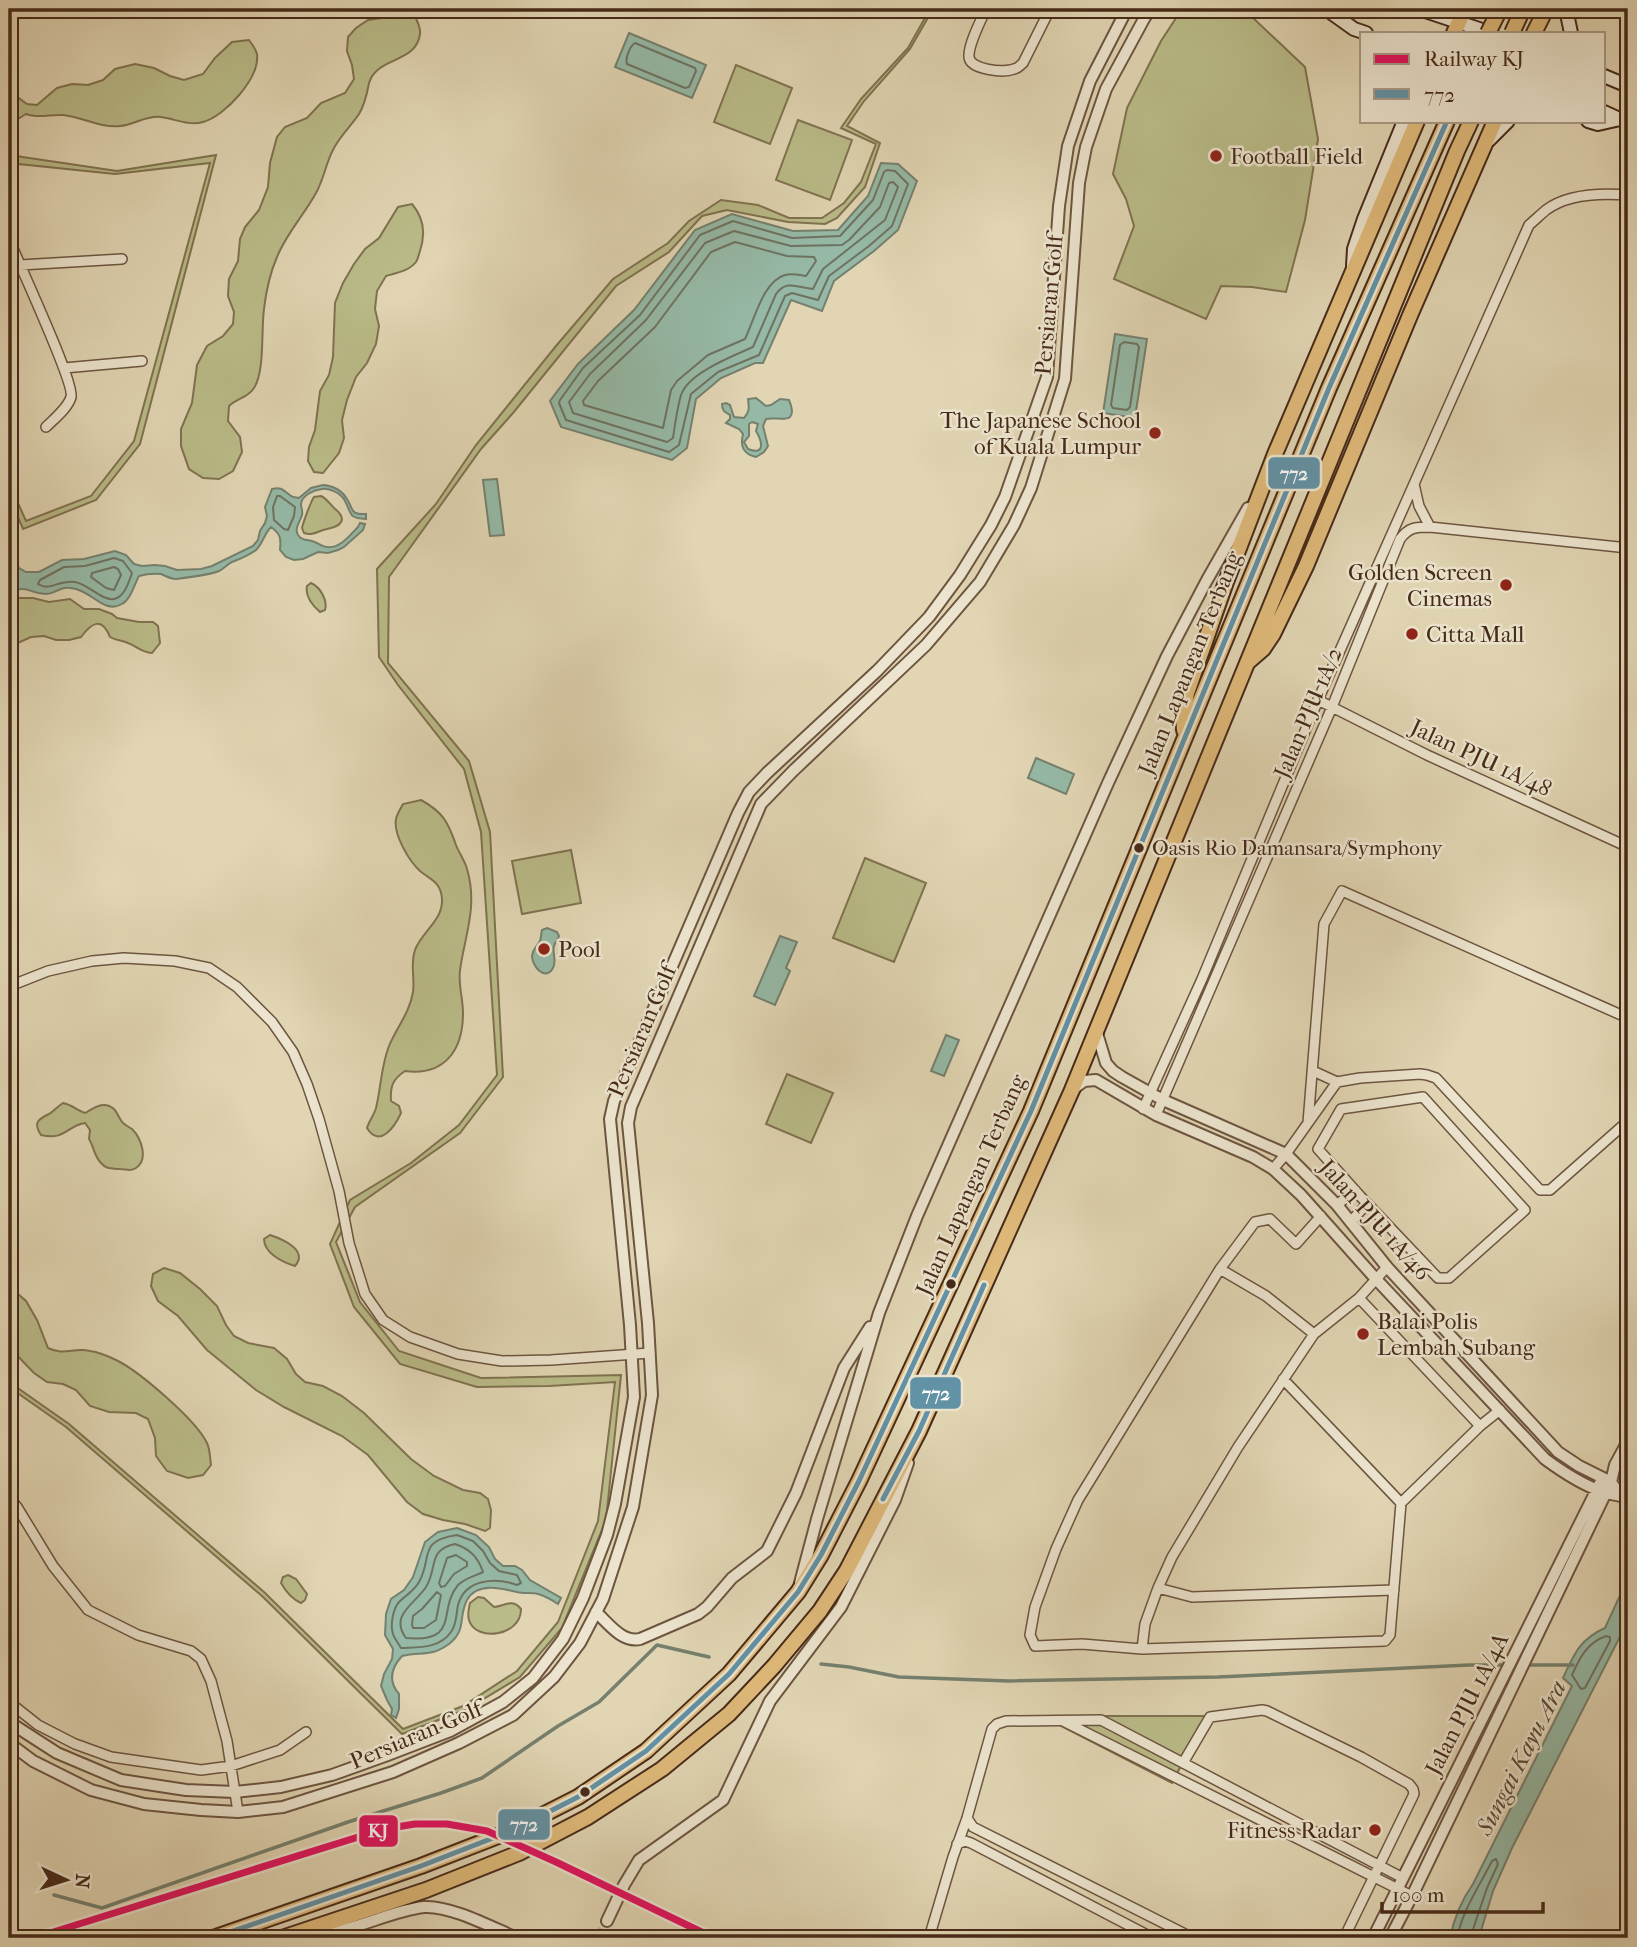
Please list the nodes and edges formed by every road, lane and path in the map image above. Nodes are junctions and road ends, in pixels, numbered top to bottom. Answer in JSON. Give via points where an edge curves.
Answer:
{"nodes":[{"id":1,"x":986,"y":9,"type":"edge"},
{"id":2,"x":1050,"y":9,"type":"edge"},
{"id":3,"x":1127,"y":9,"type":"edge"},
{"id":4,"x":1152,"y":9,"type":"edge"},
{"id":5,"x":1326,"y":9,"type":"edge"},
{"id":6,"x":1419,"y":9,"type":"edge"},
{"id":7,"x":1465,"y":9,"type":"edge"},
{"id":8,"x":1500,"y":9,"type":"edge"},
{"id":9,"x":1510,"y":9,"type":"edge"},
{"id":10,"x":1523,"y":9,"type":"edge"},
{"id":11,"x":1534,"y":9,"type":"edge"},
{"id":12,"x":1546,"y":9,"type":"edge"},
{"id":13,"x":1566,"y":9,"type":"edge"},
{"id":14,"x":1457,"y":28,"type":"edge"},
{"id":15,"x":1363,"y":32,"type":"edge"},
{"id":16,"x":1483,"y":32,"type":"edge"},
{"id":17,"x":1490,"y":32,"type":"edge"},
{"id":18,"x":1512,"y":32,"type":"edge"},
{"id":19,"x":1534,"y":32,"type":"edge"},
{"id":20,"x":1571,"y":32,"type":"edge"},
{"id":21,"x":1606,"y":76,"type":"edge"},
{"id":22,"x":1628,"y":86,"type":"edge"},
{"id":23,"x":1606,"y":113,"type":"edge"},
{"id":24,"x":1624,"y":121,"type":"edge"},
{"id":25,"x":1404,"y":122,"type":"edge"},
{"id":26,"x":1417,"y":122,"type":"edge"},
{"id":27,"x":1446,"y":122,"type":"edge"},
{"id":28,"x":1471,"y":122,"type":"edge"},
{"id":29,"x":1485,"y":122,"type":"edge"},
{"id":30,"x":1495,"y":122,"type":"edge"},
{"id":31,"x":1507,"y":122,"type":"edge"},
{"id":32,"x":1591,"y":122,"type":"edge"},
{"id":33,"x":1485,"y":144,"type":"junction"},
{"id":34,"x":1628,"y":195,"type":"edge"},
{"id":35,"x":9,"y":239,"type":"edge"},
{"id":36,"x":122,"y":259,"type":"dead end"},
{"id":37,"x":20,"y":265,"type":"junction"},
{"id":38,"x":1352,"y":274,"type":"junction"},
{"id":39,"x":142,"y":361,"type":"dead end"},
{"id":40,"x":64,"y":368,"type":"junction"},
{"id":41,"x":46,"y":427,"type":"dead end"},
{"id":42,"x":1275,"y":454,"type":"junction"},
{"id":43,"x":1415,"y":484,"type":"junction"},
{"id":44,"x":1430,"y":527,"type":"junction"},
{"id":45,"x":1628,"y":548,"type":"edge"},
{"id":46,"x":1247,"y":663,"type":"junction"},
{"id":47,"x":1318,"y":701,"type":"junction"},
{"id":48,"x":1332,"y":707,"type":"junction"},
{"id":49,"x":1185,"y":735,"type":"junction"},
{"id":50,"x":781,"y":758,"type":"junction"},
{"id":51,"x":793,"y":771,"type":"junction"},
{"id":52,"x":1628,"y":847,"type":"edge"},
{"id":53,"x":10,"y":986,"type":"edge"},
{"id":54,"x":1628,"y":1018,"type":"edge"},
{"id":55,"x":1096,"y":1030,"type":"junction"},
{"id":56,"x":1313,"y":1071,"type":"junction"},
{"id":57,"x":1337,"y":1082,"type":"junction"},
{"id":58,"x":1072,"y":1090,"type":"junction"},
{"id":59,"x":1151,"y":1093,"type":"junction"},
{"id":60,"x":1163,"y":1100,"type":"junction"},
{"id":61,"x":1143,"y":1109,"type":"junction"},
{"id":62,"x":1156,"y":1115,"type":"junction"},
{"id":63,"x":1628,"y":1121,"type":"edge"},
{"id":64,"x":1308,"y":1123,"type":"junction"},
{"id":65,"x":1286,"y":1154,"type":"junction"},
{"id":66,"x":1273,"y":1169,"type":"junction"},
{"id":67,"x":1355,"y":1190,"type":"junction"},
{"id":68,"x":1367,"y":1204,"type":"junction"},
{"id":69,"x":1337,"y":1205,"type":"junction"},
{"id":70,"x":1321,"y":1216,"type":"junction"},
{"id":71,"x":1350,"y":1221,"type":"junction"},
{"id":72,"x":1388,"y":1267,"type":"junction"},
{"id":73,"x":1220,"y":1269,"type":"junction"},
{"id":74,"x":1376,"y":1278,"type":"junction"},
{"id":75,"x":1359,"y":1298,"type":"junction"},
{"id":76,"x":879,"y":1313,"type":"junction"},
{"id":77,"x":1314,"y":1334,"type":"junction"},
{"id":78,"x":650,"y":1353,"type":"junction"},
{"id":79,"x":632,"y":1354,"type":"junction"},
{"id":80,"x":1283,"y":1379,"type":"junction"},
{"id":81,"x":1500,"y":1409,"type":"junction"},
{"id":82,"x":1480,"y":1426,"type":"junction"},
{"id":83,"x":919,"y":1431,"type":"junction"},
{"id":84,"x":1628,"y":1441,"type":"edge"},
{"id":85,"x":1581,"y":1482,"type":"junction"},
{"id":86,"x":1604,"y":1485,"type":"junction"},
{"id":87,"x":9,"y":1497,"type":"edge"},
{"id":88,"x":1625,"y":1498,"type":"edge"},
{"id":89,"x":1401,"y":1503,"type":"junction"},
{"id":90,"x":1590,"y":1504,"type":"junction"},
{"id":91,"x":589,"y":1581,"type":"junction"},
{"id":92,"x":1158,"y":1588,"type":"junction"},
{"id":93,"x":606,"y":1590,"type":"junction"},
{"id":94,"x":1394,"y":1590,"type":"junction"},
{"id":95,"x":798,"y":1592,"type":"junction"},
{"id":96,"x":596,"y":1612,"type":"junction"},
{"id":97,"x":1142,"y":1649,"type":"junction"},
{"id":98,"x":1505,"y":1688,"type":"junction"},
{"id":99,"x":9,"y":1702,"type":"edge"},
{"id":100,"x":1061,"y":1720,"type":"junction"},
{"id":101,"x":9,"y":1722,"type":"edge"},
{"id":102,"x":306,"y":1732,"type":"dead end"},
{"id":103,"x":9,"y":1743,"type":"edge"},
{"id":104,"x":1183,"y":1763,"type":"junction"},
{"id":105,"x":231,"y":1766,"type":"junction"},
{"id":106,"x":235,"y":1792,"type":"junction"},
{"id":107,"x":237,"y":1812,"type":"junction"},
{"id":108,"x":967,"y":1818,"type":"junction"},
{"id":109,"x":957,"y":1843,"type":"junction"},
{"id":110,"x":1381,"y":1866,"type":"junction"},
{"id":111,"x":1374,"y":1878,"type":"junction"},
{"id":112,"x":1404,"y":1878,"type":"junction"},
{"id":113,"x":1398,"y":1889,"type":"junction"},
{"id":114,"x":1412,"y":1896,"type":"junction"},
{"id":115,"x":607,"y":1921,"type":"tunnel mouth"},
{"id":116,"x":304,"y":1931,"type":"junction"},
{"id":117,"x":213,"y":1938,"type":"edge"},
{"id":118,"x":282,"y":1938,"type":"edge"},
{"id":119,"x":517,"y":1938,"type":"edge"},
{"id":120,"x":929,"y":1938,"type":"edge"},
{"id":121,"x":1153,"y":1938,"type":"edge"},
{"id":122,"x":1193,"y":1938,"type":"edge"},
{"id":123,"x":1344,"y":1938,"type":"edge"},
{"id":124,"x":1373,"y":1938,"type":"edge"},
{"id":125,"x":1390,"y":1938,"type":"edge"}],
"edges":[{"from":1,"to":2,"type":"street","via":[[969,58],[979,66],[1004,71],[1023,63]]},
{"from":3,"to":50,"type":"street","name":"Persiaran Golf","via":[[1090,81],[1068,146],[1059,206],[1047,377],[1005,497],[960,575],[929,617]]},
{"from":4,"to":51,"type":"street","name":"Persiaran Golf","via":[[1106,89],[1086,147],[1079,183],[1065,379],[1031,488],[1014,525],[980,582],[926,645]]},
{"from":5,"to":15,"type":"main road"},
{"from":6,"to":14,"type":"main road"},
{"from":7,"to":14,"type":"main road"},
{"from":8,"to":17,"type":"main road","bridge":true},
{"from":9,"to":11,"type":"main road"},
{"from":10,"to":18,"type":"main road","bridge":true},
{"from":12,"to":19,"type":"main road"},
{"from":13,"to":20,"type":"main road"},
{"from":14,"to":16,"type":"main road"},
{"from":21,"to":22,"type":"main road"},
{"from":23,"to":24,"type":"main road"},
{"from":24,"to":32,"type":"main road"},
{"from":25,"to":38,"type":"main road","via":[[1364,219]]},
{"from":26,"to":38,"type":"main road"},
{"from":27,"to":49,"type":"main road","name":"Jalan Lapangan Terbang","via":[[1328,388]]},
{"from":28,"to":46,"type":"main road"},
{"from":29,"to":33,"type":"main road"},
{"from":30,"to":33,"type":"main road"},
{"from":31,"to":33,"type":"main road"},
{"from":33,"to":46,"type":"main road","via":[[1306,566],[1273,634]]},
{"from":34,"to":43,"type":"street","name":"Jalan PJU 1A/2","via":[[1604,193],[1569,200],[1548,208],[1529,225]]},
{"from":35,"to":37,"type":"street"},
{"from":36,"to":37,"type":"street"},
{"from":37,"to":40,"type":"street"},
{"from":38,"to":42,"type":"main road"},
{"from":39,"to":40,"type":"street"},
{"from":40,"to":41,"type":"street","via":[[72,394]]},
{"from":42,"to":49,"type":"main road","via":[[1187,693]]},
{"from":42,"to":76,"type":"street","via":[[1167,656],[1108,783]]},
{"from":43,"to":44,"type":"street"},
{"from":43,"to":47,"type":"street","name":"Jalan PJU 1A/2"},
{"from":44,"to":45,"type":"street","name":"Jalan PJU 1A/2"},
{"from":44,"to":48,"type":"street","name":"Jalan PJU 1A/2","via":[[1411,527],[1400,538]]},
{"from":46,"to":55,"type":"main road"},
{"from":47,"to":48,"type":"street","name":"Jalan PJU 1A/48"},
{"from":47,"to":59,"type":"street","name":"Jalan PJU 1A/2"},
{"from":48,"to":52,"type":"street","name":"Jalan PJU 1A/48"},
{"from":48,"to":60,"type":"street","name":"Jalan PJU 1A/2"},
{"from":49,"to":95,"type":"main road","name":"Jalan Lapangan Terbang","via":[[1031,1111],[859,1481]]},
{"from":50,"to":51,"type":"street"},
{"from":50,"to":79,"type":"street","name":"Persiaran Golf","via":[[749,792],[738,813],[614,1101],[610,1119]]},
{"from":51,"to":78,"type":"street","name":"Persiaran Golf","via":[[761,804],[631,1107],[628,1123]]},
{"from":53,"to":79,"type":"street","via":[[48,971],[124,958],[209,968],[272,1021],[293,1052],[319,1119],[365,1294],[383,1320],[410,1337],[458,1354],[502,1361]]},
{"from":54,"to":56,"type":"street","via":[[1342,891],[1324,924]]},
{"from":55,"to":58,"type":"main road"},
{"from":55,"to":59,"type":"street","name":"Jalan PJU 1A/46","via":[[1102,1054],[1113,1071]]},
{"from":56,"to":57,"type":"street"},
{"from":56,"to":64,"type":"street"},
{"from":57,"to":63,"type":"street","via":[[1420,1074],[1436,1078],[1546,1192]]},
{"from":57,"to":64,"type":"street"},
{"from":58,"to":61,"type":"street","name":"Jalan PJU 1A/46","via":[[1084,1081],[1096,1080]]},
{"from":58,"to":83,"type":"main road"},
{"from":59,"to":60,"type":"street","name":"Jalan PJU 1A/46"},
{"from":59,"to":61,"type":"street","name":"Jalan PJU 1A/2"},
{"from":60,"to":62,"type":"street","name":"Jalan PJU 1A/2"},
{"from":60,"to":65,"type":"street","name":"Jalan PJU 1A/46"},
{"from":61,"to":62,"type":"street","name":"Jalan PJU 1A/46"},
{"from":62,"to":66,"type":"street","name":"Jalan PJU 1A/46"},
{"from":64,"to":65,"type":"street"},
{"from":65,"to":66,"type":"street"},
{"from":65,"to":69,"type":"street","name":"Jalan PJU 1A/46"},
{"from":66,"to":70,"type":"street","name":"Jalan PJU 1A/46"},
{"from":67,"to":68,"type":"street"},
{"from":67,"to":68,"type":"street","via":[[1318,1149],[1341,1109],[1423,1097],[1525,1210],[1448,1278],[1438,1278]]},
{"from":67,"to":69,"type":"street"},
{"from":68,"to":71,"type":"street"},
{"from":69,"to":71,"type":"street","name":"Jalan PJU 1A/46"},
{"from":70,"to":73,"type":"street","via":[[1296,1244],[1270,1219],[1255,1222]]},
{"from":70,"to":74,"type":"street","name":"Jalan PJU 1A/46"},
{"from":71,"to":72,"type":"street","name":"Jalan PJU 1A/46"},
{"from":72,"to":74,"type":"street"},
{"from":72,"to":86,"type":"street","name":"Jalan PJU 1A/46","via":[[1558,1452]]},
{"from":73,"to":77,"type":"street","via":[[1266,1296]]},
{"from":73,"to":97,"type":"street","via":[[1077,1500],[1035,1607],[1030,1635],[1035,1646]]},
{"from":74,"to":75,"type":"street"},
{"from":74,"to":81,"type":"street","name":"Jalan PJU 1A/46"},
{"from":75,"to":77,"type":"street"},
{"from":75,"to":82,"type":"street"},
{"from":76,"to":95,"type":"street"},
{"from":76,"to":96,"type":"street","via":[[844,1368],[796,1493],[767,1551],[732,1578],[698,1614],[640,1639],[623,1637]]},
{"from":77,"to":80,"type":"street"},
{"from":78,"to":79,"type":"street"},
{"from":78,"to":93,"type":"street","name":"Persiaran Golf","via":[[652,1395],[633,1507]]},
{"from":79,"to":91,"type":"street","name":"Persiaran Golf","via":[[634,1397],[615,1504]]},
{"from":80,"to":89,"type":"street"},
{"from":80,"to":92,"type":"street","via":[[1172,1557]]},
{"from":81,"to":82,"type":"street"},
{"from":81,"to":85,"type":"street","name":"Jalan PJU 1A/46","via":[[1545,1459]]},
{"from":82,"to":89,"type":"street"},
{"from":83,"to":115,"type":"street","via":[[895,1500],[863,1566],[841,1607],[770,1701],[723,1800],[639,1860]]},
{"from":83,"to":116,"type":"main road","via":[[847,1570],[820,1611],[736,1707],[662,1769],[588,1818],[519,1853]]},
{"from":84,"to":86,"type":"street"},
{"from":85,"to":86,"type":"street","name":"Jalan PJU 1A/46"},
{"from":85,"to":90,"type":"street"},
{"from":86,"to":88,"type":"street"},
{"from":86,"to":90,"type":"street","name":"Jalan PJU 1A/4A"},
{"from":86,"to":98,"type":"street","name":"Jalan PJU 1A/4A","via":[[1527,1657]]},
{"from":87,"to":105,"type":"street","via":[[52,1566],[88,1610],[201,1659],[211,1681]]},
{"from":89,"to":94,"type":"street"},
{"from":90,"to":98,"type":"street","name":"Jalan PJU 1A/4A","via":[[1515,1655]]},
{"from":91,"to":93,"type":"street"},
{"from":91,"to":106,"type":"street","name":"Persiaran Golf","via":[[563,1639],[533,1678],[503,1702],[450,1731],[332,1775]]},
{"from":92,"to":94,"type":"street","via":[[1192,1597]]},
{"from":92,"to":97,"type":"street"},
{"from":93,"to":96,"type":"street","name":"Persiaran Golf"},
{"from":94,"to":97,"type":"street","via":[[1390,1635],[1385,1641]]},
{"from":95,"to":117,"type":"main road","name":"Jalan Lapangan Terbang","via":[[729,1674],[646,1751],[578,1797],[512,1831]]},
{"from":96,"to":107,"type":"street","name":"Persiaran Golf","via":[[554,1677],[513,1715],[393,1772],[283,1807]]},
{"from":98,"to":112,"type":"street","name":"Jalan PJU 1A/4A"},
{"from":98,"to":114,"type":"street","name":"Jalan PJU 1A/4A"},
{"from":99,"to":105,"type":"street","via":[[38,1725],[111,1757],[201,1770]]},
{"from":100,"to":104,"type":"street","via":[[1101,1720]]},
{"from":100,"to":108,"type":"street","via":[[1006,1721],[992,1729]]},
{"from":100,"to":111,"type":"street"},
{"from":101,"to":106,"type":"street","name":"Persiaran Golf","via":[[57,1753],[121,1780]]},
{"from":102,"to":105,"type":"street","via":[[280,1750]]},
{"from":103,"to":107,"type":"street","name":"Persiaran Golf","via":[[33,1761],[90,1790],[144,1804]]},
{"from":104,"to":110,"type":"street"},
{"from":104,"to":110,"type":"street","via":[[1210,1717],[1262,1710],[1361,1757],[1409,1784],[1414,1794]]},
{"from":105,"to":106,"type":"street"},
{"from":106,"to":107,"type":"street"},
{"from":108,"to":109,"type":"street"},
{"from":108,"to":122,"type":"street","via":[[974,1827]]},
{"from":109,"to":120,"type":"street"},
{"from":109,"to":121,"type":"street","via":[[971,1843]]},
{"from":110,"to":111,"type":"street"},
{"from":110,"to":112,"type":"street"},
{"from":111,"to":113,"type":"street"},
{"from":111,"to":123,"type":"street"},
{"from":112,"to":113,"type":"street","name":"Jalan PJU 1A/4A"},
{"from":113,"to":114,"type":"street"},
{"from":113,"to":124,"type":"street","name":"Jalan PJU 1A/4A"},
{"from":114,"to":125,"type":"street","name":"Jalan PJU 1A/4A"},
{"from":116,"to":118,"type":"main road"},
{"from":116,"to":119,"type":"street","via":[[343,1930],[425,1907],[464,1915]]}]}
